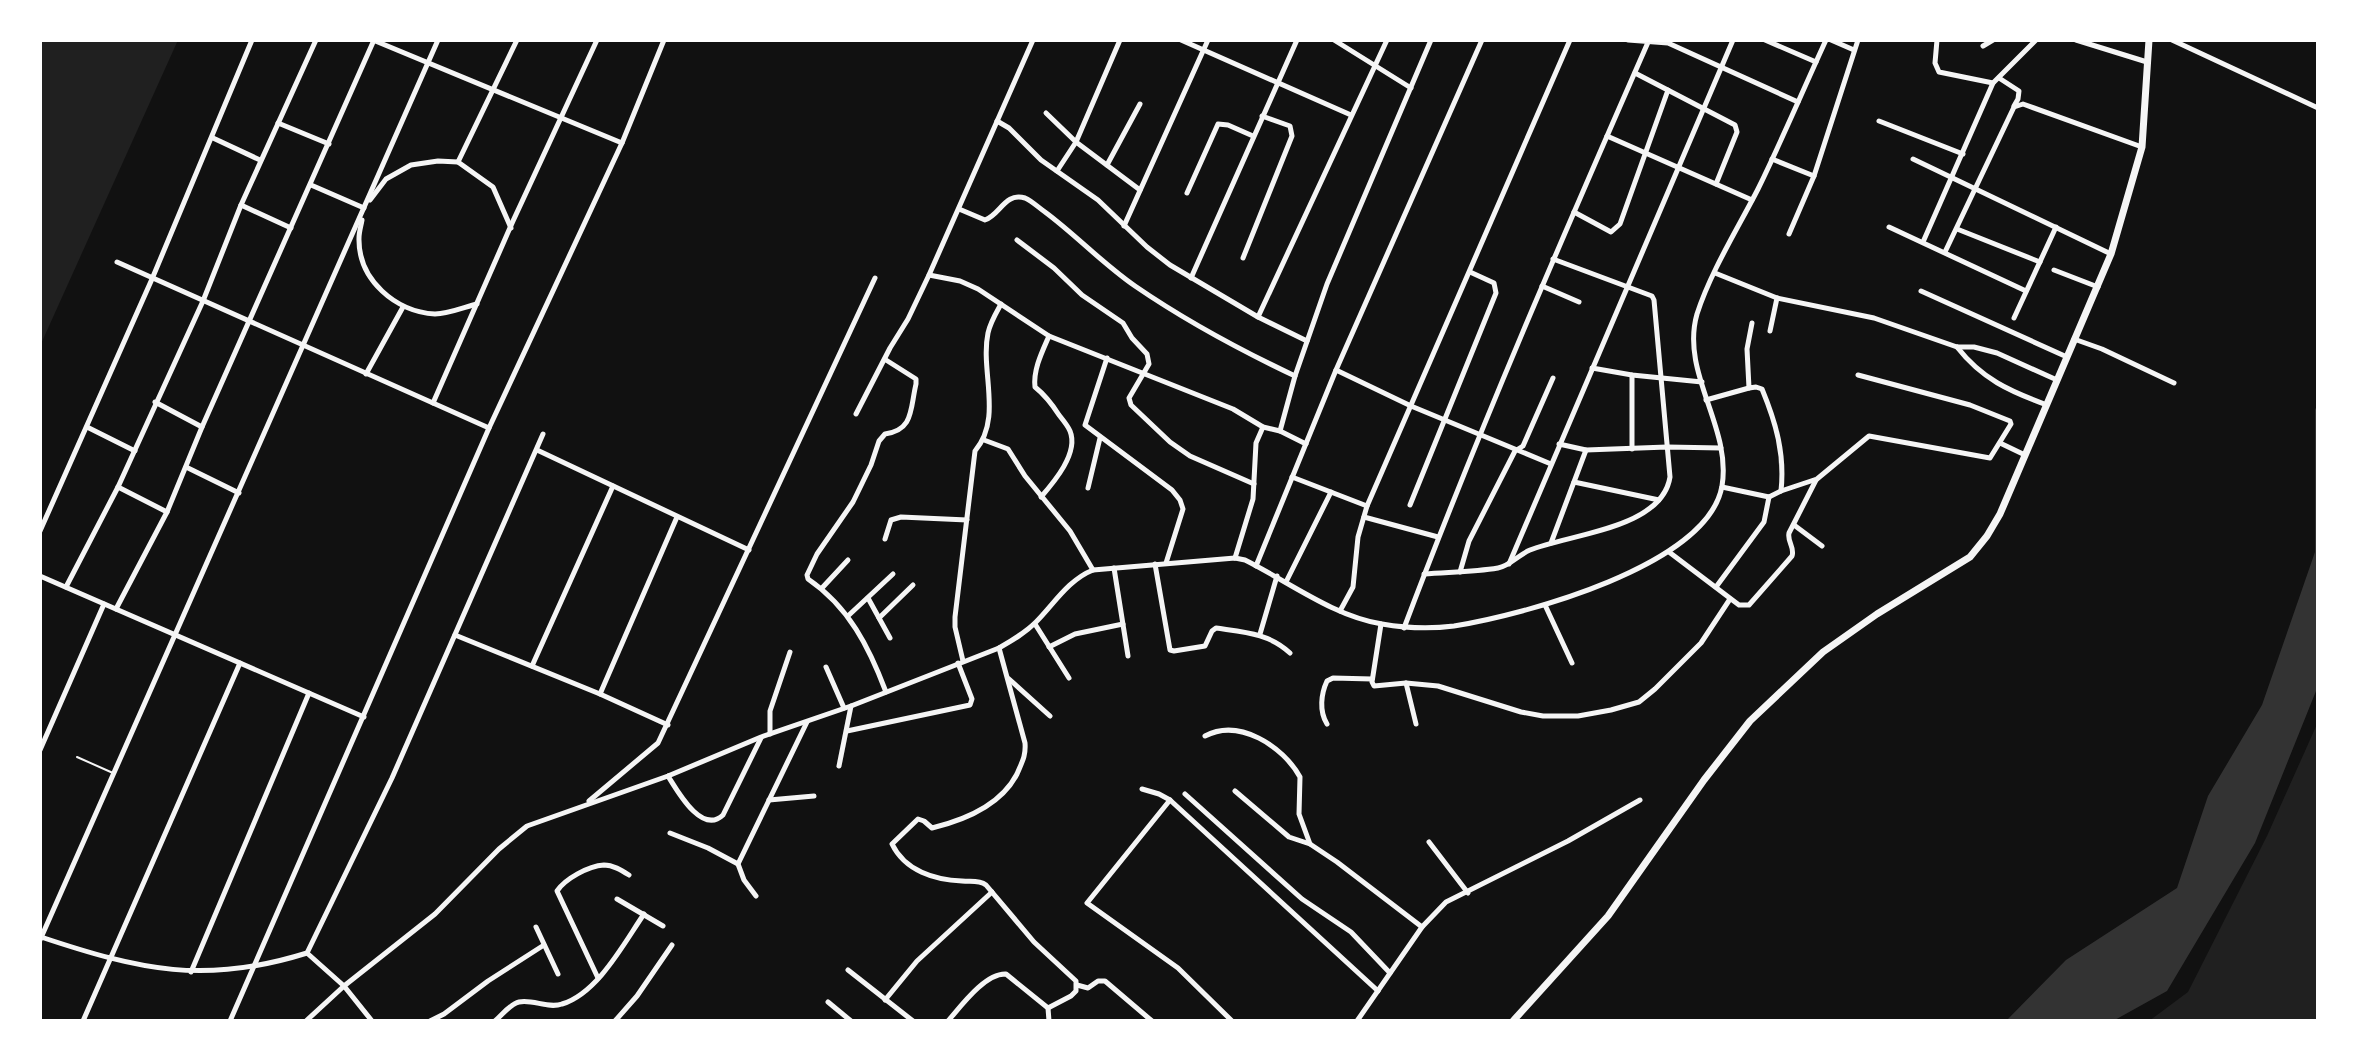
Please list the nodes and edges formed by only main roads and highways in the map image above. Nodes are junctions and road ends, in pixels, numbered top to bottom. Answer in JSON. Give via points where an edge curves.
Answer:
{"nodes":[{"id":1,"x":2149,"y":40,"type":"edge"},
{"id":2,"x":1513,"y":1021,"type":"edge"}],
"edges":[{"from":1,"to":2,"type":"main road","via":[[2142,147],[2111,254],[1987,536],[1970,557],[1823,652],[1750,721],[1608,916]]}]}
